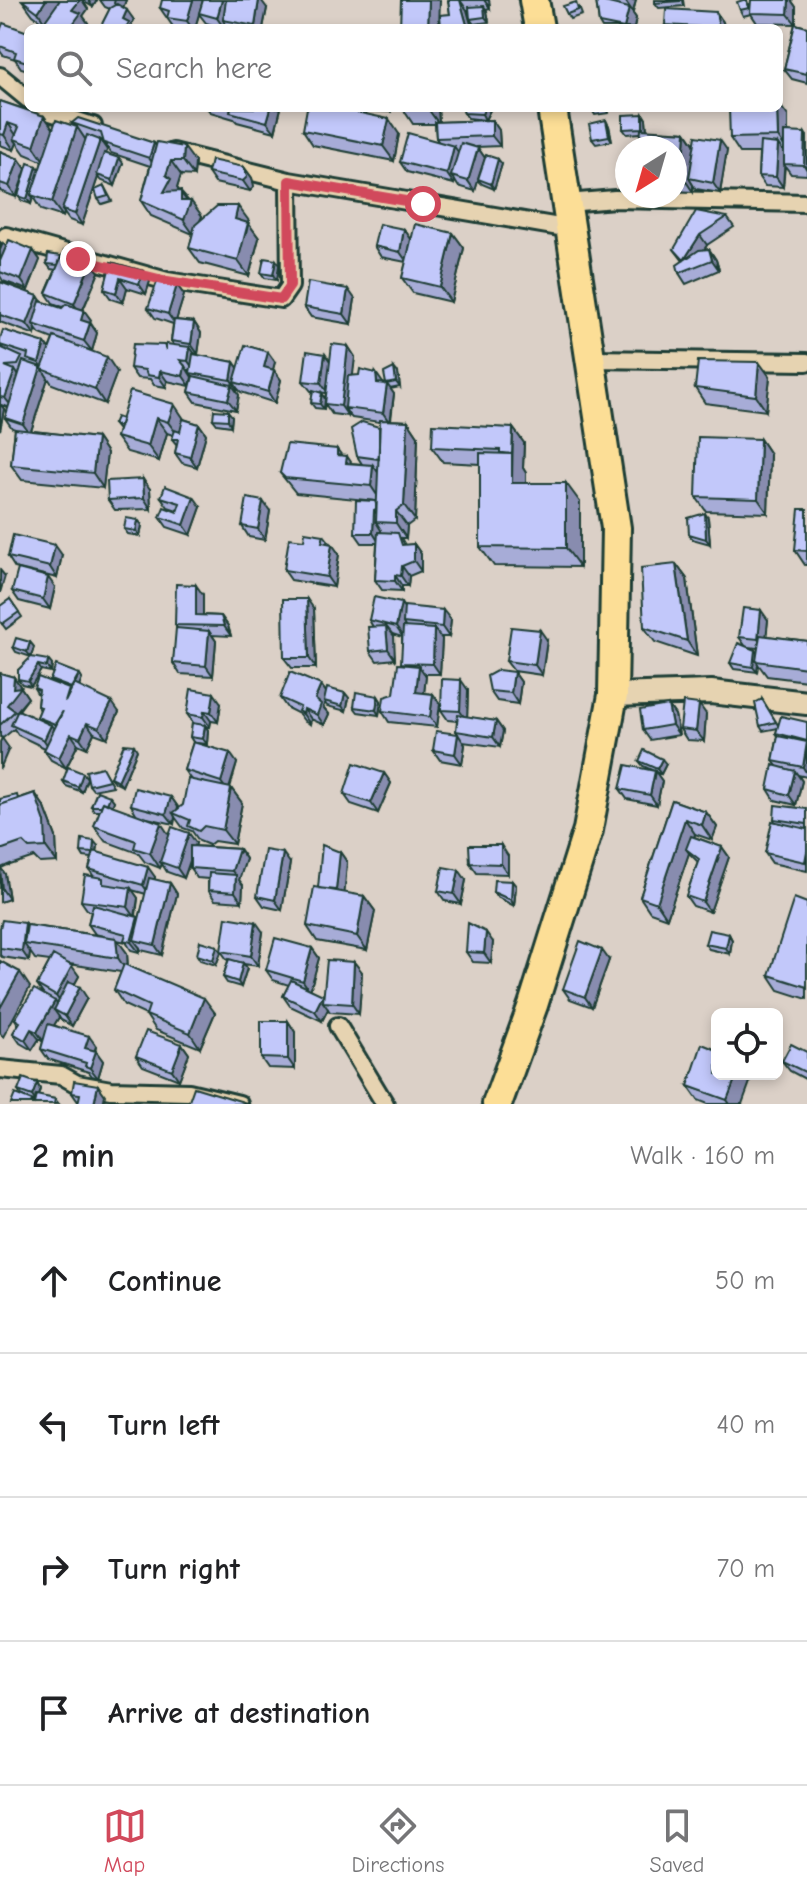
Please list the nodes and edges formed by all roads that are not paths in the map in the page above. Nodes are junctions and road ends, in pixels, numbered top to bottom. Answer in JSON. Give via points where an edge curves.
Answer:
{"nodes":[{"id":1,"x":534,"y":0,"type":"edge"},
{"id":2,"x":538,"y":24,"type":"edge"},
{"id":3,"x":0,"y":76,"type":"edge"},
{"id":4,"x":24,"y":96,"type":"edge"},
{"id":5,"x":50,"y":112,"type":"edge"},
{"id":6,"x":553,"y":112,"type":"edge"},
{"id":7,"x":108,"y":131,"type":"edge"},
{"id":8,"x":149,"y":145,"type":"edge"},
{"id":9,"x":289,"y":181,"type":"junction"},
{"id":10,"x":807,"y":203,"type":"edge"},
{"id":11,"x":569,"y":216,"type":"junction"},
{"id":12,"x":6,"y":236,"type":"dead end"},
{"id":13,"x":591,"y":359,"type":"junction"},
{"id":14,"x":807,"y":362,"type":"edge"},
{"id":15,"x":613,"y":695,"type":"junction"},
{"id":16,"x":807,"y":703,"type":"edge"},
{"id":17,"x":338,"y":1026,"type":"dead end"},
{"id":18,"x":0,"y":1069,"type":"edge"},
{"id":19,"x":239,"y":1104,"type":"edge"},
{"id":20,"x":385,"y":1104,"type":"edge"},
{"id":21,"x":497,"y":1104,"type":"edge"}],
"edges":[{"from":1,"to":2,"type":"highway"},
{"from":3,"to":4,"type":"street"},
{"from":5,"to":7,"type":"street"},
{"from":6,"to":11,"type":"highway"},
{"from":8,"to":9,"type":"street"},
{"from":9,"to":11,"type":"street"},
{"from":9,"to":12,"type":"street","via":[[290,286],[281,299],[167,281]]},
{"from":10,"to":11,"type":"street","via":[[615,199]]},
{"from":11,"to":13,"type":"highway"},
{"from":13,"to":14,"type":"street"},
{"from":13,"to":15,"type":"highway","via":[[616,528]]},
{"from":15,"to":16,"type":"street","via":[[711,692]]},
{"from":15,"to":21,"type":"highway","via":[[588,830]]},
{"from":17,"to":20,"type":"street"},
{"from":18,"to":19,"type":"street","via":[[61,1075],[77,1084],[111,1090],[189,1092]]}]}
